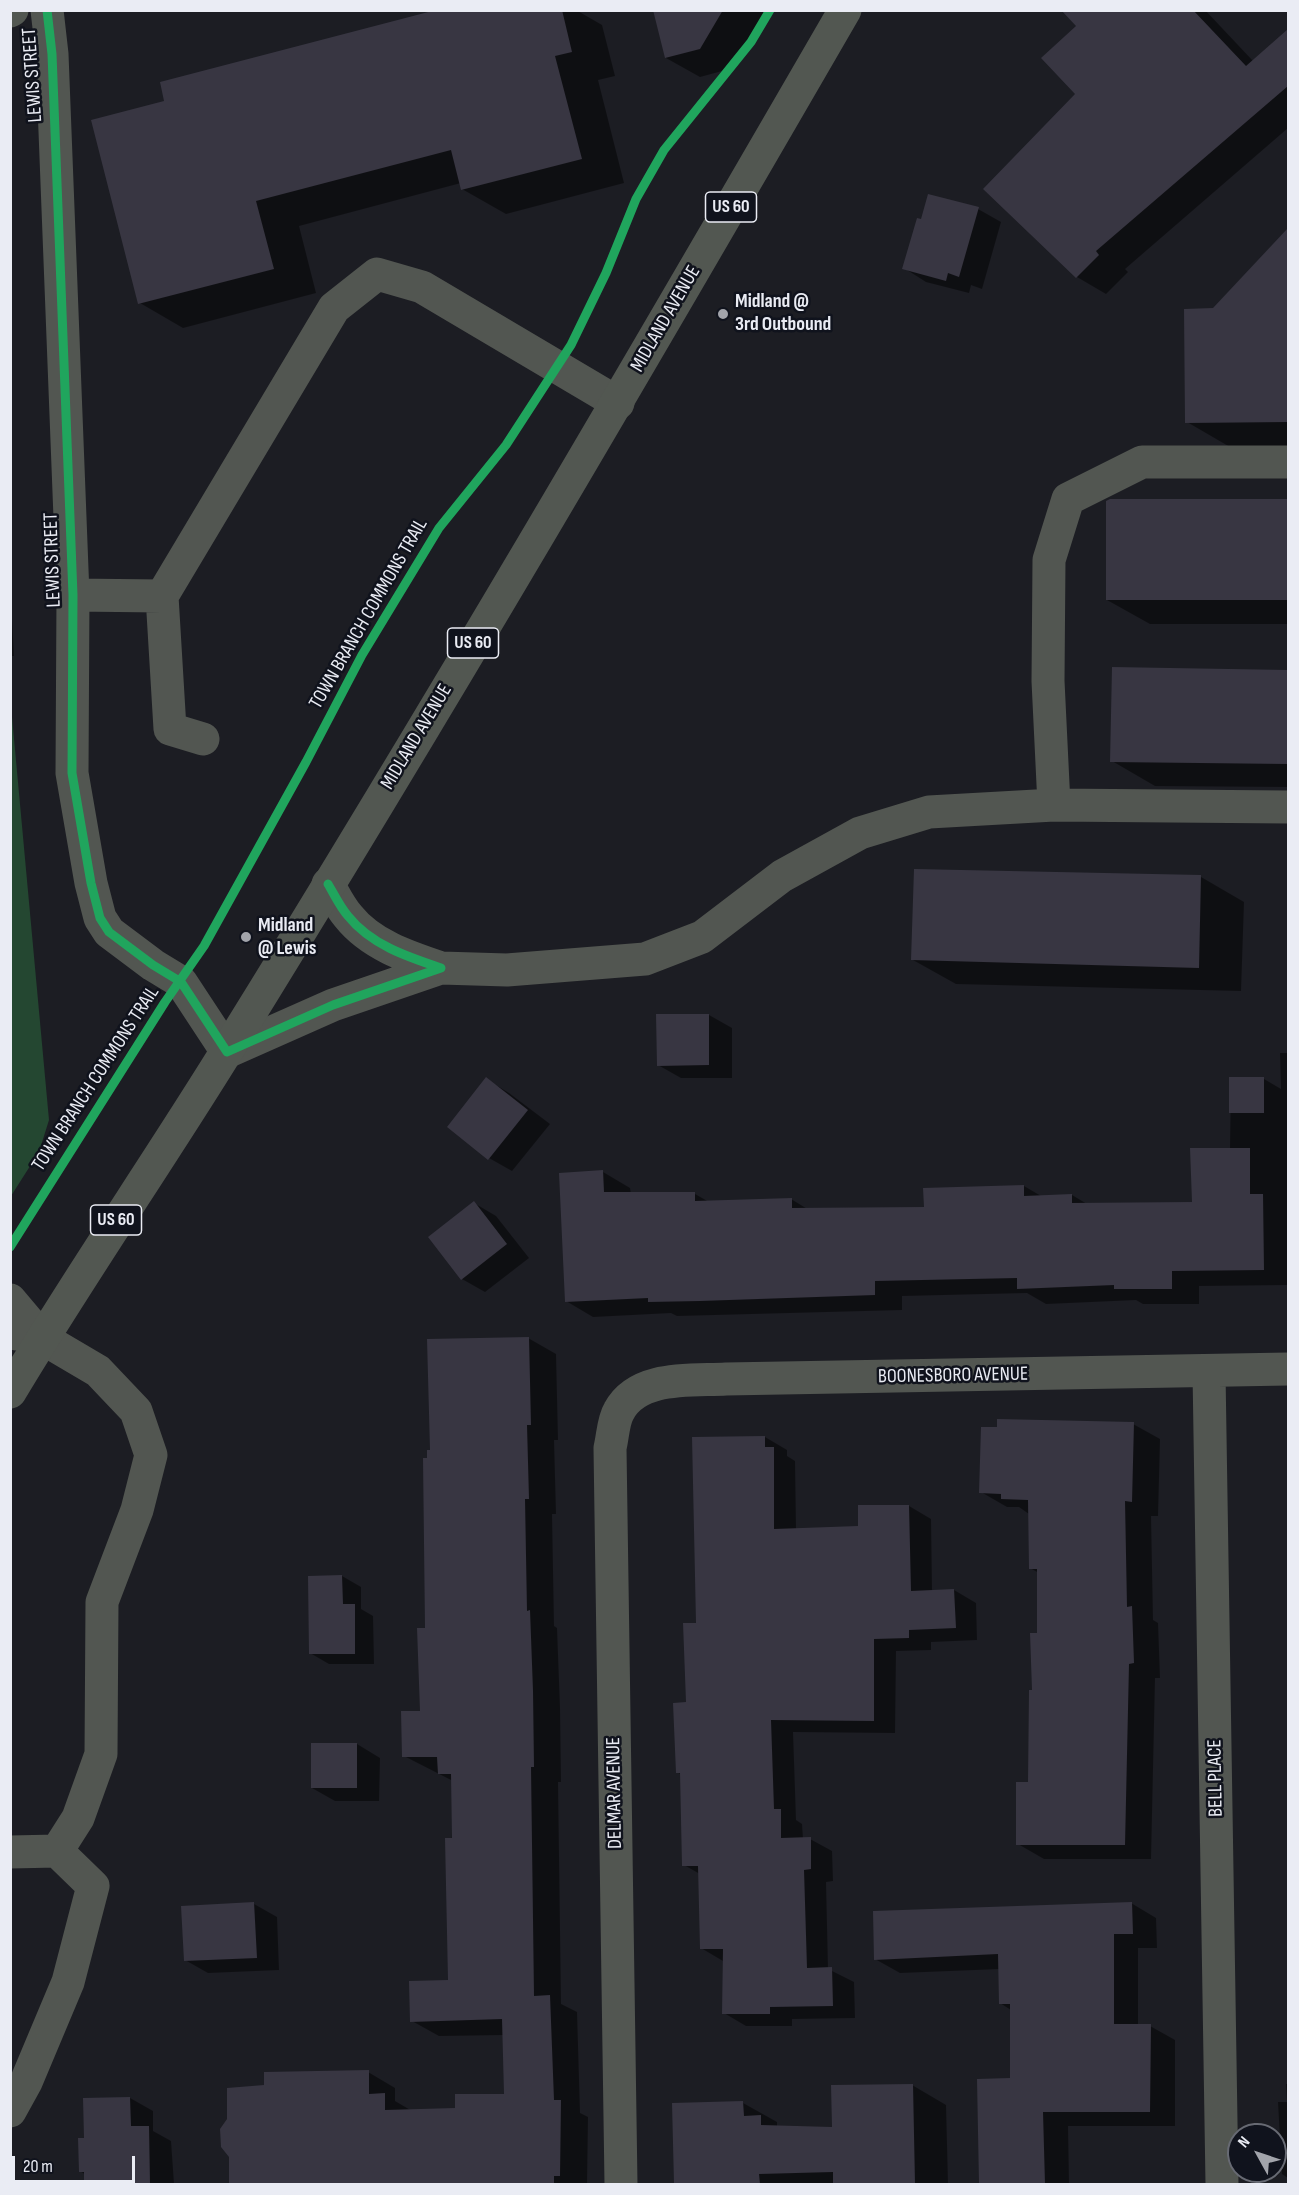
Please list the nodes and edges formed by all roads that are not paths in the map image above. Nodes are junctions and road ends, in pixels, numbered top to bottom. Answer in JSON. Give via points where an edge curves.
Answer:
{"nodes":[{"id":1,"x":47,"y":10,"type":"edge"},
{"id":2,"x":845,"y":10,"type":"edge"},
{"id":3,"x":618,"y":403,"type":"junction"},
{"id":4,"x":1288,"y":462,"type":"edge"},
{"id":5,"x":73,"y":596,"type":"junction"},
{"id":6,"x":162,"y":596,"type":"junction"},
{"id":7,"x":203,"y":739,"type":"dead end"},
{"id":8,"x":1054,"y":805,"type":"junction"},
{"id":9,"x":1288,"y":807,"type":"edge"},
{"id":10,"x":328,"y":884,"type":"junction"},
{"id":11,"x":441,"y":968,"type":"junction"},
{"id":12,"x":226,"y":1052,"type":"junction"},
{"id":13,"x":10,"y":1300,"type":"edge"},
{"id":14,"x":10,"y":1333,"type":"edge"},
{"id":15,"x":42,"y":1338,"type":"junction"},
{"id":16,"x":1288,"y":1369,"type":"edge"},
{"id":17,"x":1209,"y":1372,"type":"junction"},
{"id":18,"x":10,"y":1392,"type":"edge"},
{"id":19,"x":623,"y":1403,"type":"joint"},
{"id":20,"x":57,"y":1851,"type":"junction"},
{"id":21,"x":10,"y":1852,"type":"edge"},
{"id":22,"x":10,"y":2111,"type":"edge"},
{"id":23,"x":621,"y":2184,"type":"edge"},
{"id":24,"x":1222,"y":2184,"type":"edge"}],
"edges":[{"from":1,"to":5,"type":"street","name":"LEWIS STREET","via":[[52,54]]},
{"from":2,"to":3,"type":"main road","name":"MIDLAND AVENUE","number":"US 60"},
{"from":3,"to":6,"type":"street","via":[[422,287],[377,274],[333,308]]},
{"from":3,"to":10,"type":"main road","name":"MIDLAND AVENUE","number":"US 60"},
{"from":4,"to":8,"type":"street","via":[[1142,462],[1068,499],[1049,560],[1048,681]]},
{"from":5,"to":6,"type":"street"},
{"from":5,"to":12,"type":"street","name":"LEWIS STREET","via":[[72,773],[100,918],[120,941],[181,982]]},
{"from":6,"to":7,"type":"street","via":[[170,729]]},
{"from":8,"to":9,"type":"street"},
{"from":8,"to":11,"type":"street","via":[[929,812],[860,833],[782,876],[702,937],[645,959],[507,970]]},
{"from":10,"to":11,"type":"street","via":[[348,917],[364,931],[394,952]]},
{"from":10,"to":12,"type":"main road","name":"MIDLAND AVENUE","number":"US 60"},
{"from":11,"to":12,"type":"street","via":[[333,1005]]},
{"from":12,"to":15,"type":"main road","name":"MIDLAND AVENUE","number":"US 60"},
{"from":13,"to":15,"type":"street"},
{"from":14,"to":15,"type":"street"},
{"from":15,"to":18,"type":"main road","name":"MIDLAND AVENUE","number":"US 60"},
{"from":15,"to":20,"type":"street","via":[[98,1371],[135,1411],[151,1455],[137,1510],[102,1602],[100,1754],[78,1818]]},
{"from":16,"to":17,"type":"street","name":"BOONESBORO AVENUE"},
{"from":17,"to":19,"type":"street","name":"BOONESBORO AVENUE","via":[[666,1382],[646,1387]]},
{"from":17,"to":24,"type":"street","name":"BELL PLACE"},
{"from":19,"to":23,"type":"street","name":"DELMAR AVENUE","via":[[610,1448]]},
{"from":20,"to":21,"type":"street"},
{"from":20,"to":22,"type":"street","via":[[93,1886],[68,1982]]}]}
